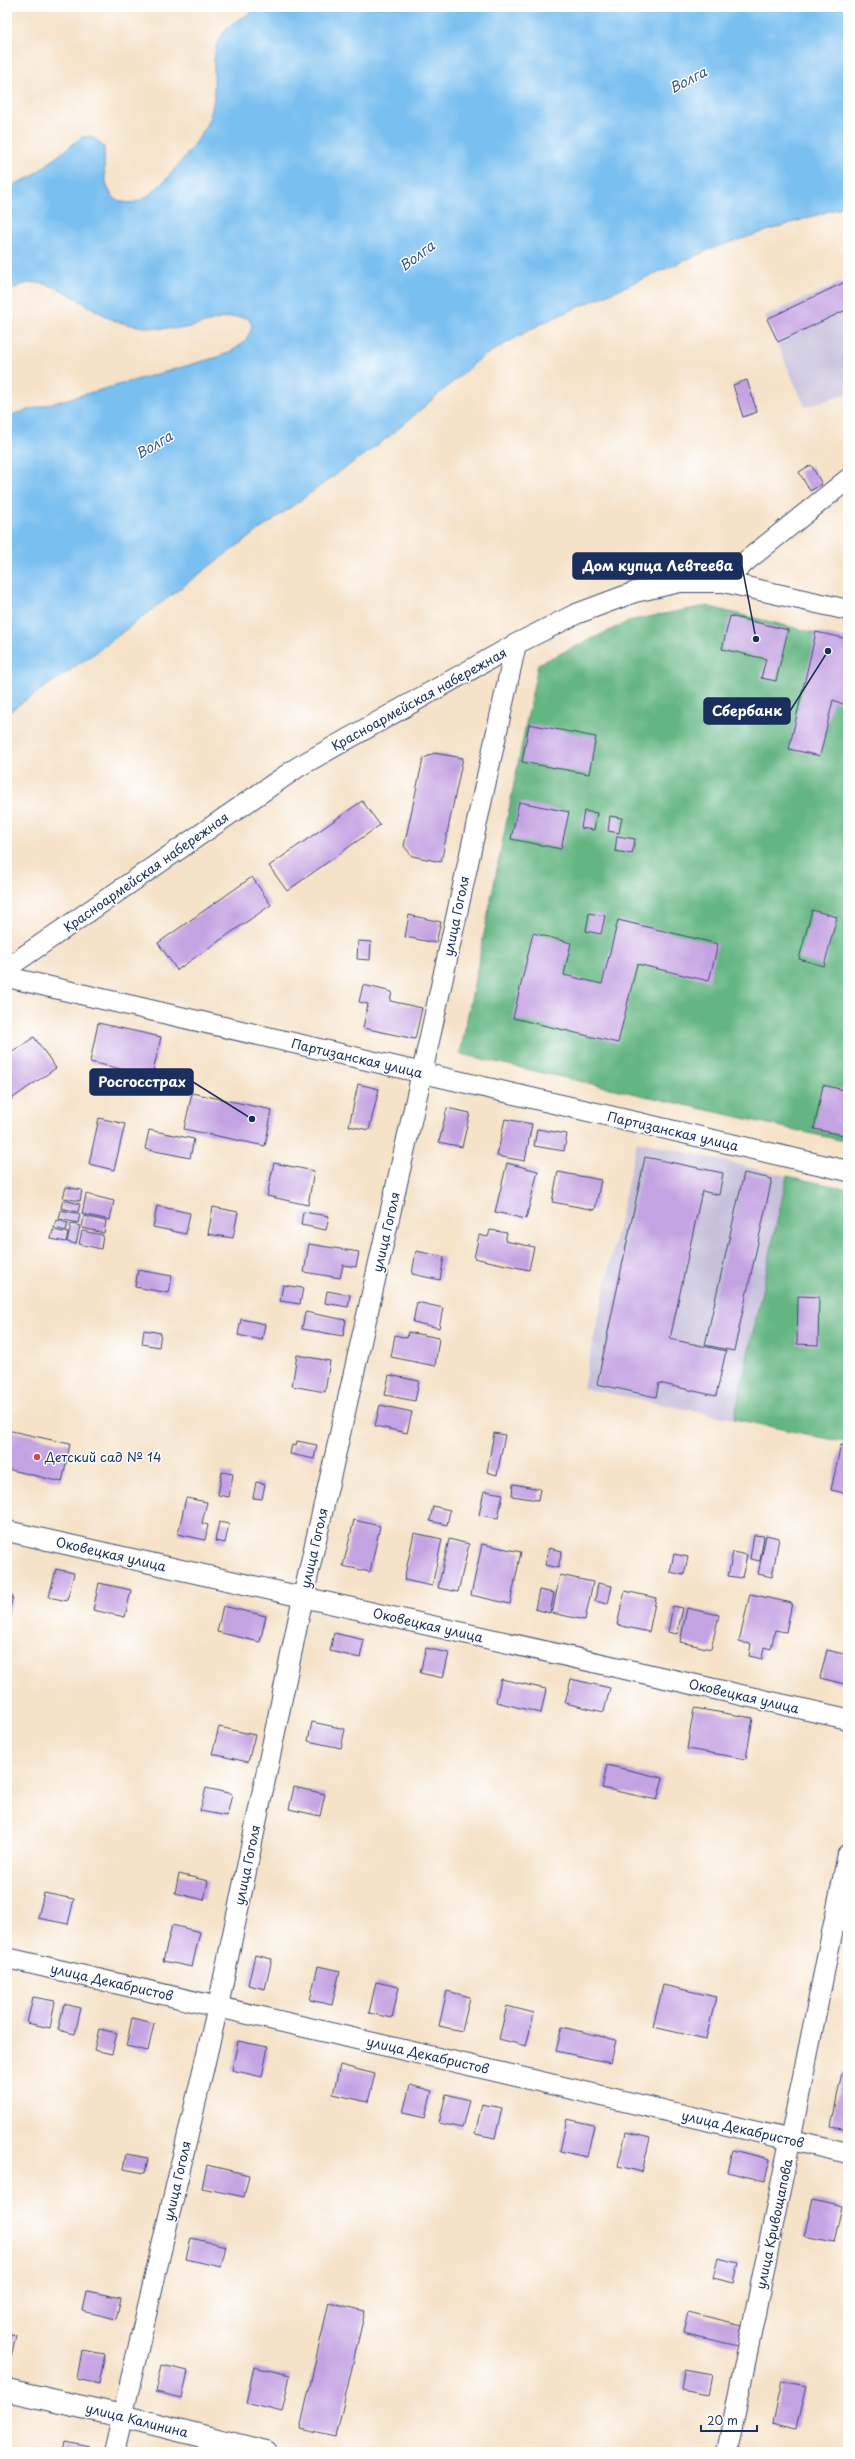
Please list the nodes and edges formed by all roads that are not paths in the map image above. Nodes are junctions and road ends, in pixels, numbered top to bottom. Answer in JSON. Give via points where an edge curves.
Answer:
{"nodes":[{"id":1,"x":848,"y":479,"type":"edge"},
{"id":2,"x":724,"y":582,"type":"junction"},
{"id":3,"x":848,"y":610,"type":"edge"},
{"id":4,"x":516,"y":644,"type":"junction"},
{"id":5,"x":7,"y":968,"type":"edge"},
{"id":6,"x":7,"y":977,"type":"edge"},
{"id":7,"x":422,"y":1073,"type":"junction"},
{"id":8,"x":848,"y":1171,"type":"edge"},
{"id":9,"x":7,"y":1531,"type":"edge"},
{"id":10,"x":303,"y":1597,"type":"junction"},
{"id":11,"x":848,"y":1719,"type":"edge"},
{"id":12,"x":848,"y":1854,"type":"edge"},
{"id":13,"x":7,"y":1958,"type":"edge"},
{"id":14,"x":218,"y":2006,"type":"junction"},
{"id":15,"x":791,"y":2140,"type":"junction"},
{"id":16,"x":848,"y":2153,"type":"edge"},
{"id":17,"x":7,"y":2390,"type":"edge"},
{"id":18,"x":122,"y":2416,"type":"junction"},
{"id":19,"x":114,"y":2452,"type":"edge"},
{"id":20,"x":266,"y":2452,"type":"edge"},
{"id":21,"x":727,"y":2452,"type":"edge"}],
"edges":[{"from":1,"to":2,"type":"street","via":[[780,532]]},
{"from":2,"to":3,"type":"street","name":"Красноармейская набережная"},
{"from":2,"to":4,"type":"street","name":"Красноармейская набережная","via":[[680,582],[635,592],[576,614]]},
{"from":4,"to":5,"type":"street","name":"Красноармейская набережная","via":[[298,767]]},
{"from":4,"to":7,"type":"street","name":"улица Гоголя"},
{"from":6,"to":7,"type":"street","name":"Партизанская улица"},
{"from":7,"to":8,"type":"street","name":"Партизанская улица"},
{"from":7,"to":10,"type":"street","name":"улица Гоголя"},
{"from":9,"to":10,"type":"street","name":"Оковецкая улица"},
{"from":10,"to":11,"type":"street","name":"Оковецкая улица"},
{"from":10,"to":14,"type":"street","name":"улица Гоголя"},
{"from":12,"to":15,"type":"street","name":"улица Кривощапова"},
{"from":13,"to":14,"type":"street","name":"улица Декабристов"},
{"from":14,"to":15,"type":"street","name":"улица Декабристов"},
{"from":14,"to":18,"type":"street","name":"улица Гоголя"},
{"from":15,"to":16,"type":"street","name":"улица Декабристов"},
{"from":15,"to":21,"type":"street","name":"улица Кривощапова"},
{"from":17,"to":18,"type":"main road","name":"улица Калинина"},
{"from":18,"to":19,"type":"street","name":"улица Гоголя"},
{"from":18,"to":20,"type":"main road","name":"улица Калинина"}]}
